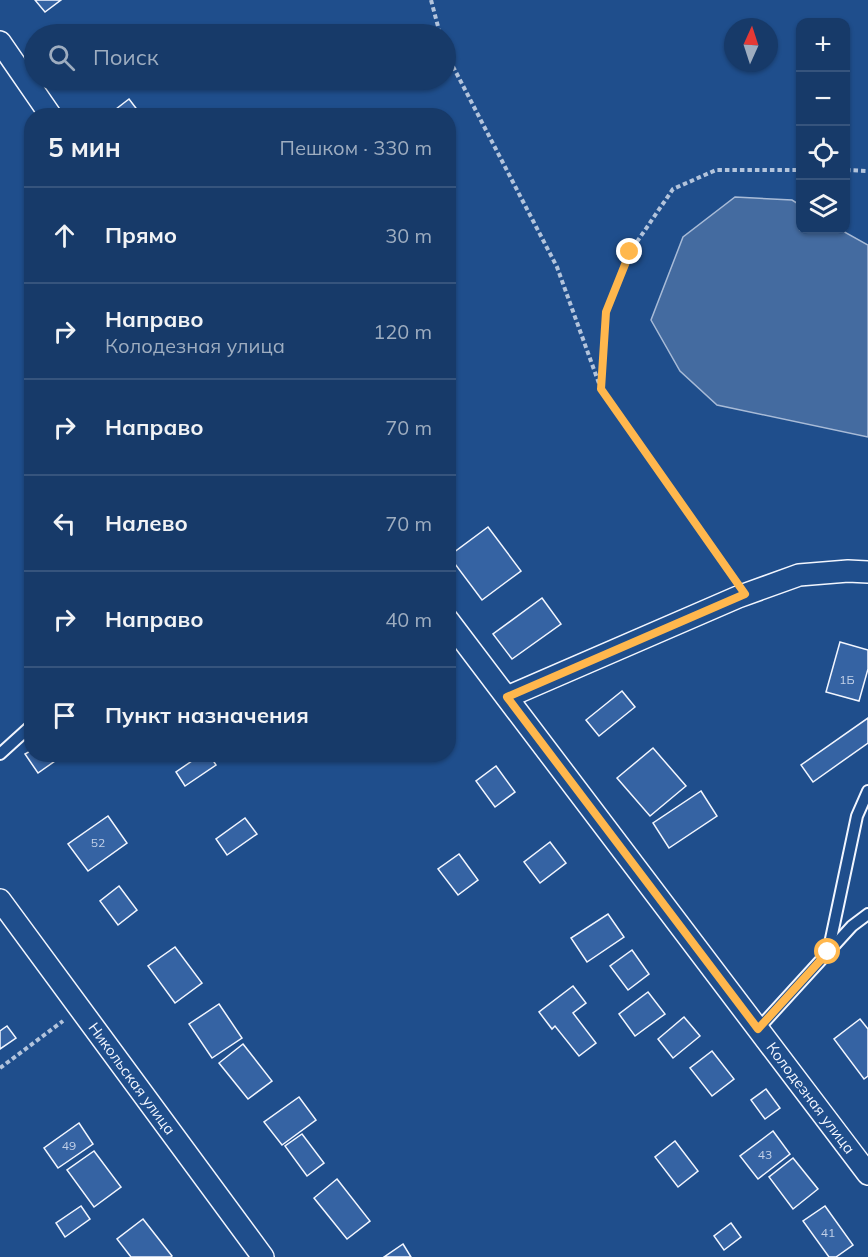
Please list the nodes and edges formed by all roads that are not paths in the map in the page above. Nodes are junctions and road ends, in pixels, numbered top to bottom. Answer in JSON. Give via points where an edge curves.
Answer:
{"nodes":[{"id":1,"x":0,"y":42,"type":"edge"},
{"id":2,"x":24,"y":77,"type":"edge"},
{"id":3,"x":33,"y":90,"type":"edge"},
{"id":4,"x":45,"y":108,"type":"edge"},
{"id":5,"x":868,"y":572,"type":"edge"},
{"id":6,"x":456,"y":630,"type":"edge"},
{"id":7,"x":507,"y":697,"type":"junction"},
{"id":8,"x":24,"y":732,"type":"edge"},
{"id":9,"x":0,"y":754,"type":"edge"},
{"id":10,"x":868,"y":792,"type":"edge"},
{"id":11,"x":0,"y":900,"type":"edge"},
{"id":12,"x":868,"y":914,"type":"edge"},
{"id":13,"x":828,"y":952,"type":"junction"},
{"id":14,"x":758,"y":1029,"type":"junction"},
{"id":15,"x":868,"y":1174,"type":"edge"},
{"id":16,"x":263,"y":1257,"type":"edge"}],
"edges":[{"from":1,"to":2,"type":"street"},
{"from":3,"to":4,"type":"street"},
{"from":5,"to":7,"type":"street","via":[[799,575],[745,594]]},
{"from":6,"to":7,"type":"street","name":"Колодезная улица"},
{"from":7,"to":14,"type":"street","name":"Колодезная улица"},
{"from":8,"to":9,"type":"lane"},
{"from":10,"to":13,"type":"lane","via":[[857,816]]},
{"from":11,"to":16,"type":"street","name":"Никольская улица"},
{"from":12,"to":13,"type":"lane"},
{"from":13,"to":14,"type":"lane"},
{"from":14,"to":15,"type":"street","name":"Колодезная улица"}]}
